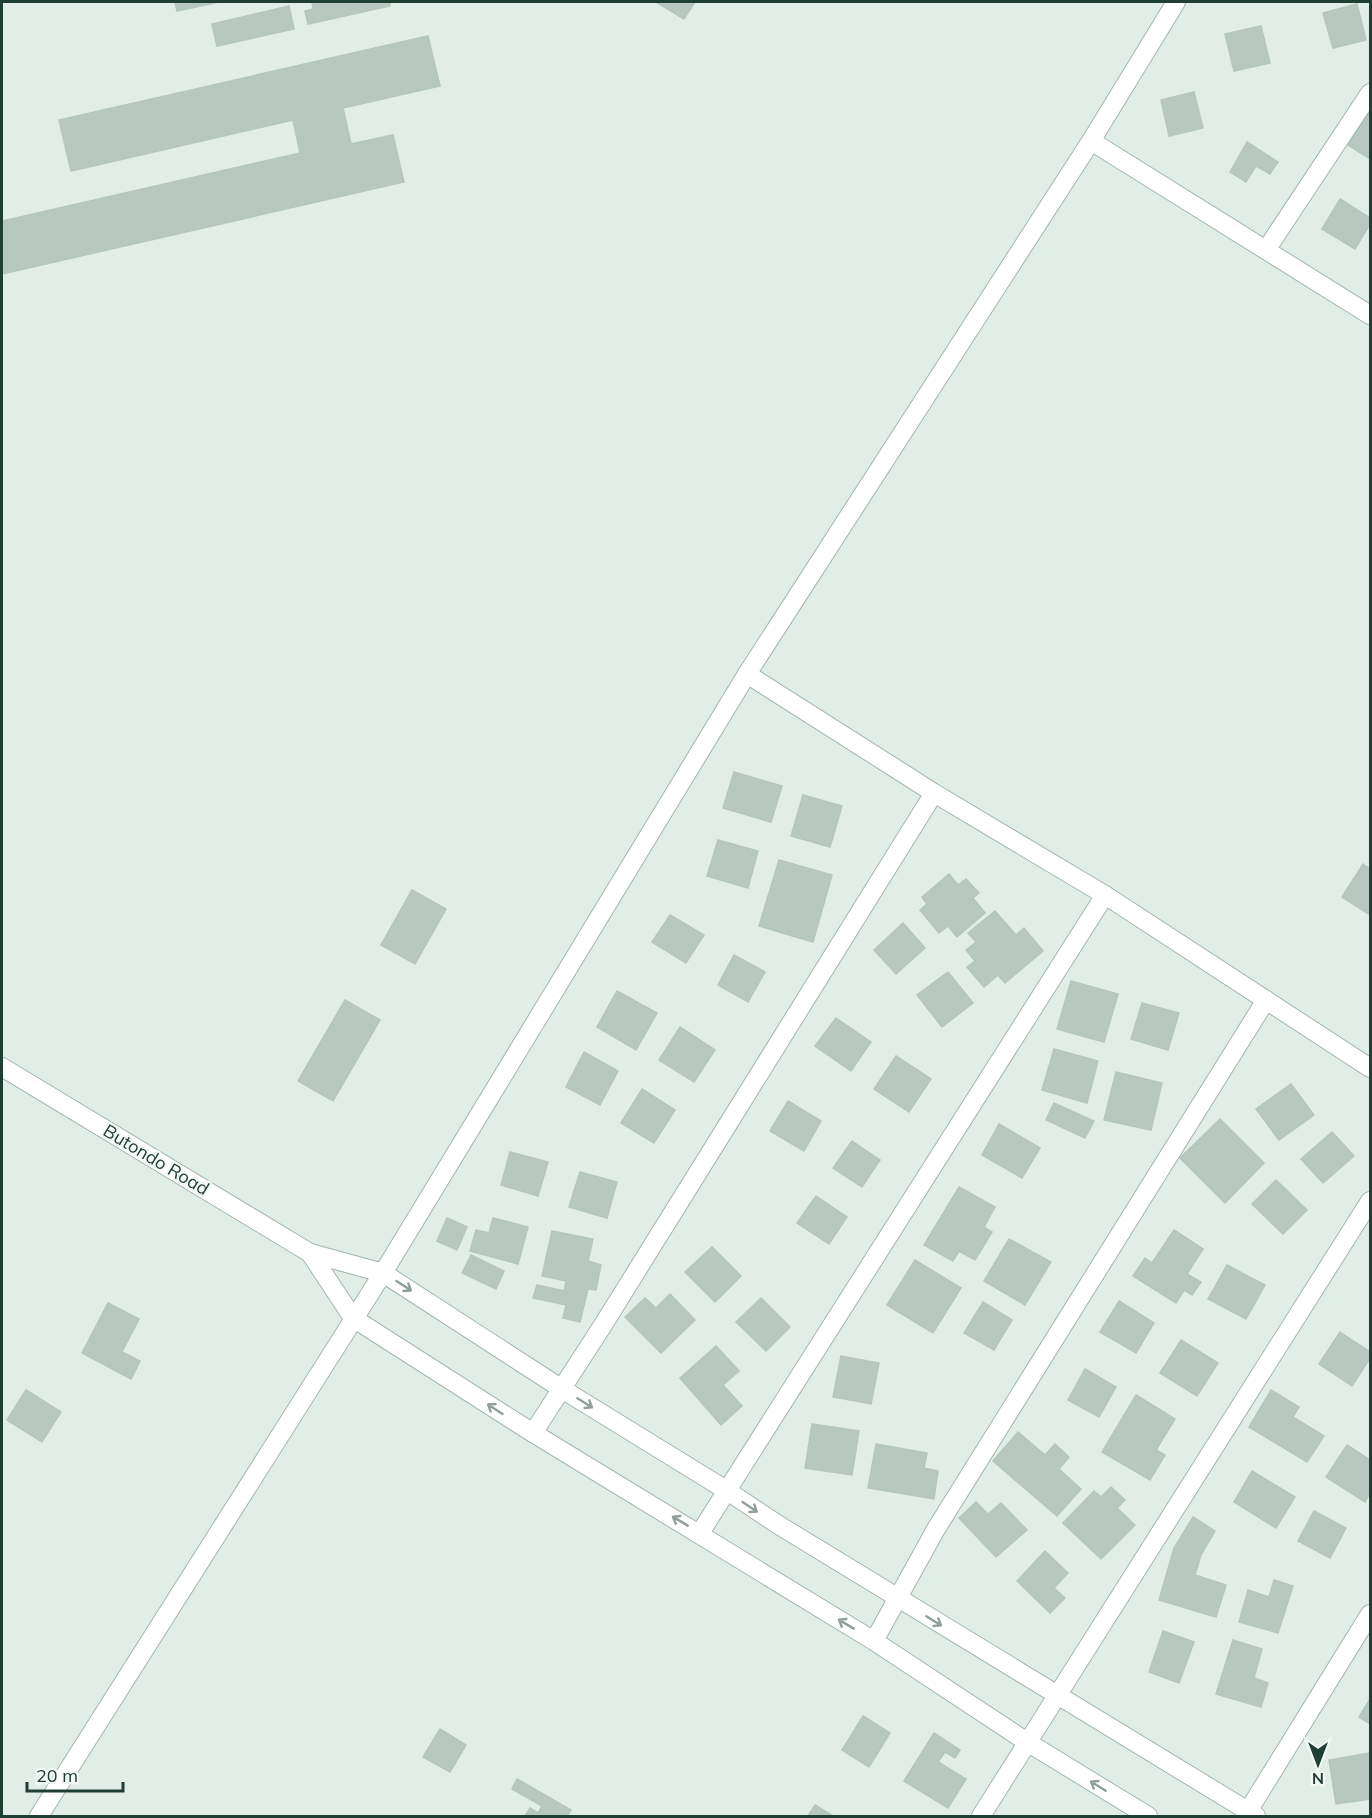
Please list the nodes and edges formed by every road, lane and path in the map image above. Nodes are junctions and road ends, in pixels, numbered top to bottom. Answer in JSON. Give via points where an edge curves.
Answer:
{"nodes":[{"id":1,"x":1176,"y":2,"type":"edge"},
{"id":2,"x":1371,"y":93,"type":"edge"},
{"id":3,"x":1091,"y":141,"type":"junction"},
{"id":4,"x":1266,"y":250,"type":"junction"},
{"id":5,"x":1371,"y":315,"type":"edge"},
{"id":6,"x":747,"y":674,"type":"junction"},
{"id":7,"x":934,"y":793,"type":"junction"},
{"id":8,"x":1105,"y":895,"type":"junction"},
{"id":9,"x":1266,"y":1000,"type":"junction"},
{"id":10,"x":2,"y":1067,"type":"edge"},
{"id":11,"x":1371,"y":1068,"type":"edge"},
{"id":12,"x":1371,"y":1202,"type":"edge"},
{"id":13,"x":310,"y":1253,"type":"junction"},
{"id":14,"x":383,"y":1273,"type":"junction"},
{"id":15,"x":353,"y":1318,"type":"junction"},
{"id":16,"x":562,"y":1389,"type":"junction"},
{"id":17,"x":533,"y":1433,"type":"junction"},
{"id":18,"x":726,"y":1490,"type":"junction"},
{"id":19,"x":700,"y":1533,"type":"junction"},
{"id":20,"x":897,"y":1598,"type":"junction"},
{"id":21,"x":1371,"y":1614,"type":"edge"},
{"id":22,"x":874,"y":1641,"type":"junction"},
{"id":23,"x":1056,"y":1696,"type":"junction"},
{"id":24,"x":1027,"y":1742,"type":"junction"},
{"id":25,"x":1249,"y":1815,"type":"edge"},
{"id":26,"x":39,"y":1816,"type":"edge"},
{"id":27,"x":981,"y":1816,"type":"edge"},
{"id":28,"x":1148,"y":1816,"type":"edge"}],
"edges":[{"from":1,"to":3,"type":"street"},
{"from":2,"to":4,"type":"street"},
{"from":3,"to":4,"type":"street"},
{"from":3,"to":6,"type":"street"},
{"from":4,"to":5,"type":"street"},
{"from":6,"to":7,"type":"street"},
{"from":6,"to":14,"type":"street"},
{"from":7,"to":8,"type":"street"},
{"from":7,"to":16,"type":"street"},
{"from":8,"to":9,"type":"street"},
{"from":8,"to":18,"type":"street"},
{"from":9,"to":11,"type":"street"},
{"from":9,"to":20,"type":"street","via":[[936,1529]]},
{"from":10,"to":13,"type":"street","name":"Butondo Road"},
{"from":12,"to":23,"type":"street"},
{"from":13,"to":14,"type":"street"},
{"from":13,"to":15,"type":"street"},
{"from":14,"to":15,"type":"street"},
{"from":14,"to":16,"type":"street","one_way":true},
{"from":17,"to":15,"type":"street","one_way":true},
{"from":15,"to":26,"type":"street"},
{"from":16,"to":17,"type":"street"},
{"from":16,"to":18,"type":"street","one_way":true},
{"from":19,"to":17,"type":"street","one_way":true},
{"from":18,"to":19,"type":"street"},
{"from":18,"to":20,"type":"street","one_way":true},
{"from":22,"to":19,"type":"street","one_way":true},
{"from":20,"to":22,"type":"street"},
{"from":20,"to":23,"type":"street","one_way":true},
{"from":21,"to":25,"type":"street"},
{"from":22,"to":24,"type":"street"},
{"from":23,"to":24,"type":"street"},
{"from":23,"to":25,"type":"street"},
{"from":24,"to":27,"type":"street"},
{"from":28,"to":24,"type":"street","one_way":true}]}
